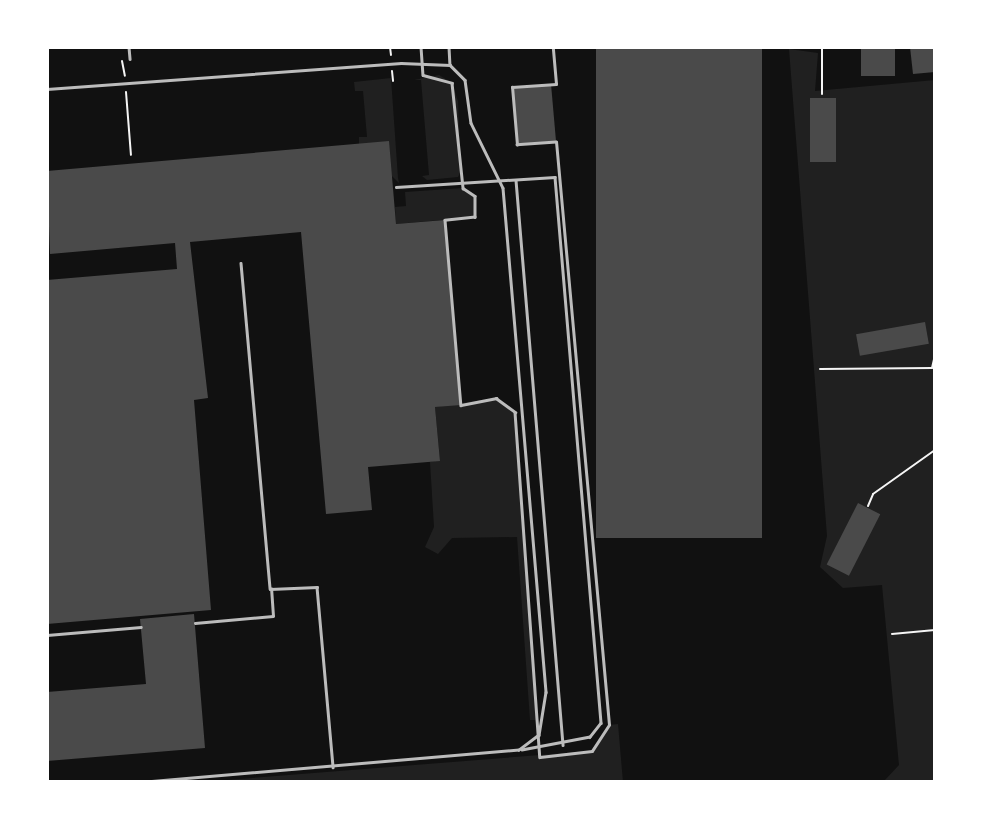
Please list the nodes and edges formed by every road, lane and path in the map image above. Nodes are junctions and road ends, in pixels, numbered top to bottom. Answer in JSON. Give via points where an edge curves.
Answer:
{"nodes":[{"id":1,"x":130,"y":47,"type":"edge"},
{"id":2,"x":421,"y":47,"type":"edge"},
{"id":3,"x":449,"y":47,"type":"edge"},
{"id":4,"x":553,"y":47,"type":"edge"},
{"id":5,"x":822,"y":47,"type":"edge"},
{"id":6,"x":130,"y":59,"type":"dead end"},
{"id":7,"x":122,"y":60,"type":"dead end"},
{"id":8,"x":422,"y":62,"type":"junction"},
{"id":9,"x":450,"y":65,"type":"junction"},
{"id":10,"x":125,"y":83,"type":"junction"},
{"id":11,"x":47,"y":89,"type":"edge"},
{"id":12,"x":822,"y":94,"type":"dead end"},
{"id":13,"x":131,"y":155,"type":"dead end"},
{"id":14,"x":516,"y":179,"type":"junction"},
{"id":15,"x":500,"y":180,"type":"junction"},
{"id":16,"x":462,"y":182,"type":"junction"},
{"id":17,"x":396,"y":187,"type":"dead end"},
{"id":18,"x":241,"y":263,"type":"dead end"},
{"id":19,"x":935,"y":355,"type":"edge"},
{"id":20,"x":933,"y":368,"type":"edge"},
{"id":21,"x":820,"y":369,"type":"dead end"},
{"id":22,"x":935,"y":393,"type":"edge"},
{"id":23,"x":935,"y":450,"type":"edge"},
{"id":24,"x":868,"y":506,"type":"dead end"},
{"id":25,"x":270,"y":589,"type":"junction"},
{"id":26,"x":195,"y":623,"type":"dead end"},
{"id":27,"x":141,"y":627,"type":"dead end"},
{"id":28,"x":935,"y":630,"type":"edge"},
{"id":29,"x":892,"y":634,"type":"dead end"},
{"id":30,"x":47,"y":635,"type":"edge"},
{"id":31,"x":539,"y":735,"type":"junction"},
{"id":32,"x":563,"y":745,"type":"junction"},
{"id":33,"x":540,"y":748,"type":"junction"},
{"id":34,"x":519,"y":750,"type":"junction"},
{"id":35,"x":333,"y":767,"type":"junction"},
{"id":36,"x":149,"y":782,"type":"edge"}],
"edges":[{"from":1,"to":6,"type":"lane"},
{"from":2,"to":8,"type":"lane"},
{"from":3,"to":9,"type":"lane"},
{"from":4,"to":33,"type":"lane","via":[[556,84],[512,87],[517,145],[556,142],[609,725],[592,751],[540,757]]},
{"from":5,"to":12,"type":"path"},
{"from":7,"to":10,"type":"path"},
{"from":8,"to":9,"type":"lane"},
{"from":8,"to":10,"type":"lane"},
{"from":8,"to":16,"type":"lane","via":[[423,75],[452,83]]},
{"from":9,"to":15,"type":"lane","via":[[465,80],[471,123]]},
{"from":10,"to":11,"type":"lane"},
{"from":10,"to":13,"type":"path"},
{"from":14,"to":15,"type":"lane"},
{"from":14,"to":32,"type":"lane"},
{"from":14,"to":32,"type":"lane","via":[[555,177],[600,709],[601,723],[590,737]]},
{"from":15,"to":16,"type":"lane"},
{"from":15,"to":31,"type":"lane","via":[[546,692]]},
{"from":16,"to":17,"type":"lane"},
{"from":16,"to":31,"type":"lane","via":[[475,196],[475,217],[445,220],[461,405],[496,398],[515,412]]},
{"from":18,"to":25,"type":"lane"},
{"from":19,"to":20,"type":"path"},
{"from":20,"to":21,"type":"path"},
{"from":20,"to":22,"type":"path"},
{"from":23,"to":24,"type":"path","via":[[873,494]]},
{"from":25,"to":26,"type":"lane","via":[[273,616]]},
{"from":25,"to":35,"type":"lane","via":[[317,587]]},
{"from":27,"to":30,"type":"lane"},
{"from":28,"to":29,"type":"path"},
{"from":31,"to":33,"type":"lane"},
{"from":31,"to":34,"type":"lane"},
{"from":32,"to":33,"type":"lane"},
{"from":33,"to":34,"type":"lane"},
{"from":34,"to":35,"type":"lane"},
{"from":35,"to":36,"type":"lane"}]}
